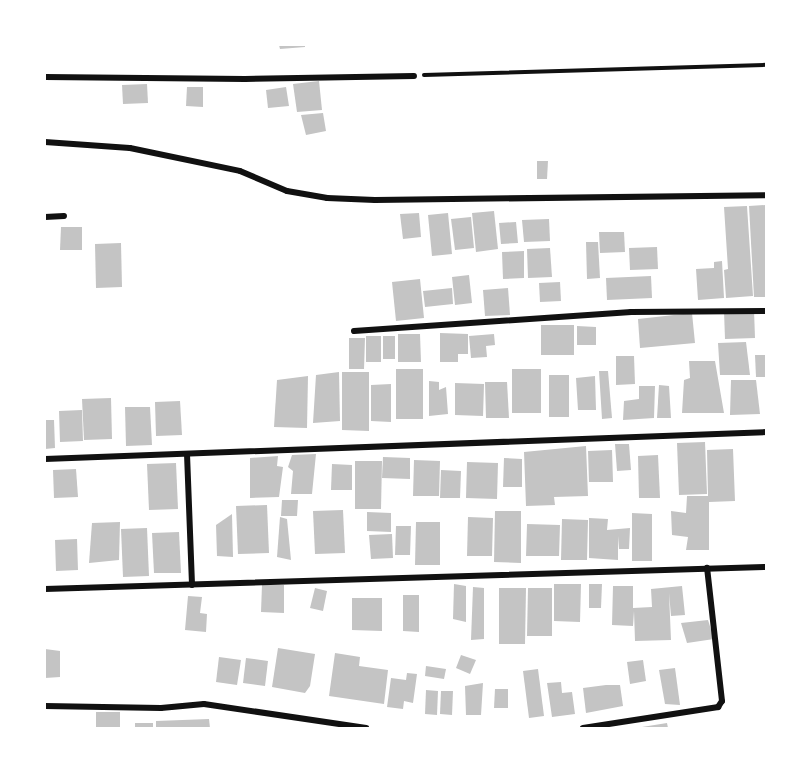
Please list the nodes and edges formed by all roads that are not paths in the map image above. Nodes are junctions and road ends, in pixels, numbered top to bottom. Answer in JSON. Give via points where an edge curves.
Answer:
{"nodes":[{"id":1,"x":414,"y":76,"type":"road end"},
{"id":2,"x":45,"y":77,"type":"edge"},
{"id":3,"x":45,"y":142,"type":"edge"},
{"id":4,"x":766,"y":195,"type":"edge"},
{"id":5,"x":64,"y":216,"type":"dead end"},
{"id":6,"x":45,"y":218,"type":"edge"},
{"id":7,"x":766,"y":311,"type":"edge"},
{"id":8,"x":354,"y":331,"type":"dead end"},
{"id":9,"x":766,"y":432,"type":"edge"},
{"id":10,"x":187,"y":454,"type":"junction"},
{"id":11,"x":45,"y":459,"type":"edge"},
{"id":12,"x":766,"y":567,"type":"edge"},
{"id":13,"x":707,"y":568,"type":"junction"},
{"id":14,"x":192,"y":585,"type":"junction"},
{"id":15,"x":45,"y":589,"type":"edge"},
{"id":16,"x":45,"y":706,"type":"edge"},
{"id":17,"x":366,"y":728,"type":"edge"},
{"id":18,"x":583,"y":728,"type":"edge"}],
"edges":[{"from":1,"to":2,"type":"street"},
{"from":3,"to":4,"type":"street","via":[[130,148],[240,171],[287,191],[327,198]]},
{"from":5,"to":6,"type":"street"},
{"from":7,"to":8,"type":"street","via":[[631,312]]},
{"from":9,"to":10,"type":"street"},
{"from":10,"to":11,"type":"street"},
{"from":10,"to":14,"type":"street"},
{"from":12,"to":13,"type":"street"},
{"from":13,"to":14,"type":"street"},
{"from":13,"to":18,"type":"street","via":[[722,701],[718,707]]},
{"from":14,"to":15,"type":"street"},
{"from":16,"to":17,"type":"street","via":[[161,708],[204,704]]}]}
